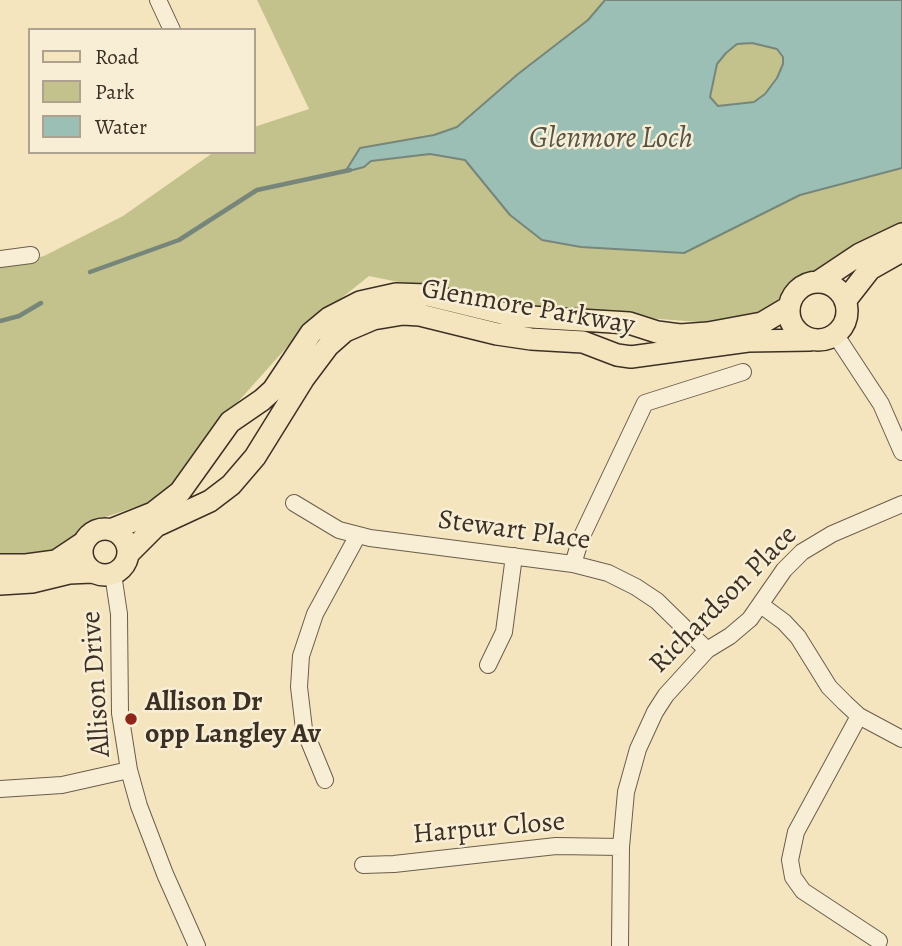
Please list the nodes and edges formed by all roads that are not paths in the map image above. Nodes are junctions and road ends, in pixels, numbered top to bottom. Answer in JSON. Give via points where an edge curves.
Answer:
{"nodes":[{"id":1,"x":158,"y":0,"type":"edge"},
{"id":2,"x":171,"y":28,"type":"edge"},
{"id":3,"x":902,"y":234,"type":"edge"},
{"id":4,"x":902,"y":251,"type":"edge"},
{"id":5,"x":31,"y":255,"type":"dead end"},
{"id":6,"x":0,"y":259,"type":"edge"},
{"id":7,"x":818,"y":282,"type":"junction"},
{"id":8,"x":845,"y":301,"type":"junction"},
{"id":9,"x":789,"y":307,"type":"junction"},
{"id":10,"x":835,"y":334,"type":"junction"},
{"id":11,"x":810,"y":340,"type":"junction"},
{"id":12,"x":743,"y":372,"type":"dead end"},
{"id":13,"x":902,"y":452,"type":"edge"},
{"id":14,"x":294,"y":503,"type":"dead end"},
{"id":15,"x":902,"y":504,"type":"edge"},
{"id":16,"x":113,"y":529,"type":"junction"},
{"id":17,"x":358,"y":535,"type":"junction"},
{"id":18,"x":83,"y":542,"type":"junction"},
{"id":19,"x":129,"y":553,"type":"junction"},
{"id":20,"x":514,"y":556,"type":"junction"},
{"id":21,"x":573,"y":564,"type":"junction"},
{"id":22,"x":0,"y":565,"type":"edge"},
{"id":23,"x":102,"y":573,"type":"junction"},
{"id":24,"x":0,"y":584,"type":"edge"},
{"id":25,"x":761,"y":605,"type":"junction"},
{"id":26,"x":707,"y":650,"type":"junction"},
{"id":27,"x":488,"y":665,"type":"dead end"},
{"id":28,"x":859,"y":716,"type":"junction"},
{"id":29,"x":902,"y":739,"type":"edge"},
{"id":30,"x":130,"y":770,"type":"junction"},
{"id":31,"x":325,"y":780,"type":"dead end"},
{"id":32,"x":0,"y":789,"type":"edge"},
{"id":33,"x":621,"y":847,"type":"junction"},
{"id":34,"x":363,"y":865,"type":"dead end"},
{"id":35,"x":879,"y":941,"type":"dead end"},
{"id":36,"x":197,"y":946,"type":"edge"},
{"id":37,"x":620,"y":946,"type":"edge"}],
"edges":[{"from":1,"to":2,"type":"street"},
{"from":3,"to":7,"type":"main road"},
{"from":4,"to":8,"type":"main road","via":[[870,270]]},
{"from":5,"to":6,"type":"street"},
{"from":7,"to":8,"type":"main road","via":[[836,288]]},
{"from":7,"to":9,"type":"main road","via":[[798,289]]},
{"from":8,"to":10,"type":"main road","via":[[847,316]]},
{"from":9,"to":11,"type":"main road","via":[[793,327]]},
{"from":9,"to":16,"type":"main road","name":"Glenmore Parkway","via":[[762,323],[680,335],[629,323],[514,317],[421,294],[385,295],[360,302],[311,333],[273,390],[230,422],[180,492],[153,513]]},
{"from":10,"to":11,"type":"main road"},
{"from":10,"to":13,"type":"street","via":[[881,404]]},
{"from":11,"to":19,"type":"main road","name":"Glenmore Parkway","via":[[748,341],[631,357],[583,342],[531,340],[420,315],[373,319],[345,331],[328,346],[256,457],[231,485],[156,526]]},
{"from":12,"to":21,"type":"street","via":[[645,403]]},
{"from":14,"to":17,"type":"street","name":"Stewart Place","via":[[331,526]]},
{"from":15,"to":25,"type":"street","name":"Richardson Place","via":[[811,546],[784,570]]},
{"from":16,"to":18,"type":"main road","via":[[95,530]]},
{"from":16,"to":19,"type":"main road","via":[[124,539]]},
{"from":17,"to":20,"type":"street","name":"Stewart Place"},
{"from":17,"to":31,"type":"street","via":[[315,614],[302,656],[299,687],[304,729]]},
{"from":18,"to":22,"type":"main road","via":[[56,561]]},
{"from":18,"to":23,"type":"main road","via":[[82,559]]},
{"from":19,"to":23,"type":"main road","via":[[124,566]]},
{"from":20,"to":21,"type":"street","name":"Stewart Place"},
{"from":20,"to":27,"type":"street","via":[[504,632]]},
{"from":21,"to":26,"type":"street","name":"Stewart Place","via":[[608,573],[636,587]]},
{"from":23,"to":24,"type":"main road"},
{"from":23,"to":30,"type":"street","name":"Allison Drive","via":[[119,614],[120,713]]},
{"from":25,"to":26,"type":"street","name":"Richardson Place","via":[[745,624]]},
{"from":25,"to":28,"type":"street","via":[[792,629],[829,687]]},
{"from":26,"to":33,"type":"street","name":"Richardson Place","via":[[666,695],[644,734],[626,792]]},
{"from":28,"to":29,"type":"street"},
{"from":28,"to":35,"type":"street","via":[[796,832],[790,860],[793,877],[803,891]]},
{"from":30,"to":32,"type":"street","via":[[62,785]]},
{"from":30,"to":36,"type":"street","name":"Allison Drive","via":[[139,806]]},
{"from":33,"to":34,"type":"street","name":"Harpur Close","via":[[556,846]]},
{"from":33,"to":37,"type":"street","name":"Richardson Place"}]}
